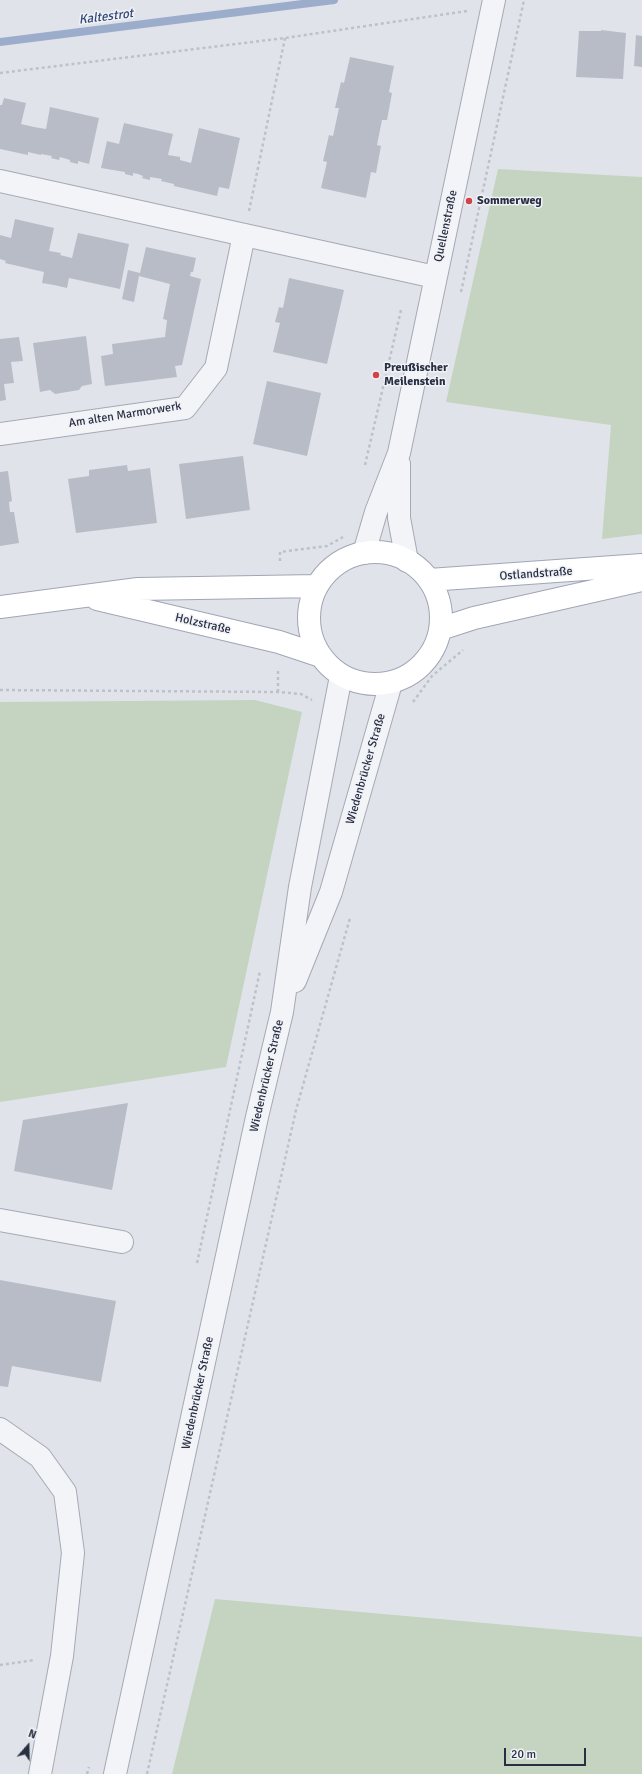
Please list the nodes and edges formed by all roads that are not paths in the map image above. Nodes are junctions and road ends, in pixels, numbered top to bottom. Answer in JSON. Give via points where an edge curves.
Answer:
{"nodes":[{"id":1,"x":492,"y":9,"type":"edge"},
{"id":2,"x":0,"y":181,"type":"edge"},
{"id":3,"x":244,"y":235,"type":"junction"},
{"id":4,"x":435,"y":278,"type":"junction"},
{"id":5,"x":0,"y":434,"type":"edge"},
{"id":6,"x":399,"y":453,"type":"junction"},
{"id":7,"x":364,"y":553,"type":"junction"},
{"id":8,"x":407,"y":561,"type":"junction"},
{"id":9,"x":642,"y":566,"type":"edge"},
{"id":10,"x":429,"y":580,"type":"junction"},
{"id":11,"x":642,"y":580,"type":"edge"},
{"id":12,"x":317,"y":586,"type":"junction"},
{"id":13,"x":85,"y":596,"type":"junction"},
{"id":14,"x":0,"y":607,"type":"edge"},
{"id":15,"x":440,"y":629,"type":"junction"},
{"id":16,"x":321,"y":656,"type":"junction"},
{"id":17,"x":341,"y":676,"type":"junction"},
{"id":18,"x":391,"y":683,"type":"junction"},
{"id":19,"x":282,"y":1012,"type":"junction"},
{"id":20,"x":0,"y":1220,"type":"edge"},
{"id":21,"x":122,"y":1242,"type":"dead end"},
{"id":22,"x":0,"y":1429,"type":"edge"},
{"id":23,"x":40,"y":1774,"type":"edge"},
{"id":24,"x":115,"y":1774,"type":"edge"}],
"edges":[{"from":1,"to":4,"type":"street","name":"Quellenstraße"},
{"from":2,"to":3,"type":"street"},
{"from":3,"to":4,"type":"street"},
{"from":3,"to":5,"type":"street","name":"Am alten Marmorwerk","via":[[216,368],[185,408]]},
{"from":4,"to":6,"type":"street","name":"Quellenstraße"},
{"from":6,"to":7,"type":"street","name":"Quellenstraße","via":[[376,512]]},
{"from":6,"to":8,"type":"street","name":"Quellenstraße","via":[[399,518]]},
{"from":7,"to":8,"type":"main road","via":[[394,555]]},
{"from":7,"to":12,"type":"main road","via":[[337,564]]},
{"from":8,"to":10,"type":"main road"},
{"from":9,"to":10,"type":"main road","name":"Ostlandstraße"},
{"from":10,"to":15,"type":"main road","via":[[440,604]]},
{"from":11,"to":15,"type":"main road","name":"Ostlandstraße","via":[[474,618]]},
{"from":12,"to":13,"type":"main road","name":"Holzstraße","via":[[138,589]]},
{"from":12,"to":16,"type":"main road","via":[[310,603],[309,622],[312,640]]},
{"from":13,"to":14,"type":"main road","name":"Holzstraße"},
{"from":13,"to":16,"type":"main road","name":"Holzstraße","via":[[279,642]]},
{"from":15,"to":18,"type":"main road","via":[[436,644],[418,669]]},
{"from":16,"to":17,"type":"main road"},
{"from":17,"to":18,"type":"main road","via":[[365,684]]},
{"from":17,"to":19,"type":"street","name":"Wiedenbrücker Straße","via":[[300,887]]},
{"from":18,"to":19,"type":"street","name":"Wiedenbrücker Straße","via":[[331,892]]},
{"from":19,"to":24,"type":"street","name":"Wiedenbrücker Straße","via":[[257,1116]]},
{"from":20,"to":21,"type":"street"},
{"from":22,"to":23,"type":"street","via":[[40,1457],[65,1492],[73,1553],[62,1656]]}]}
